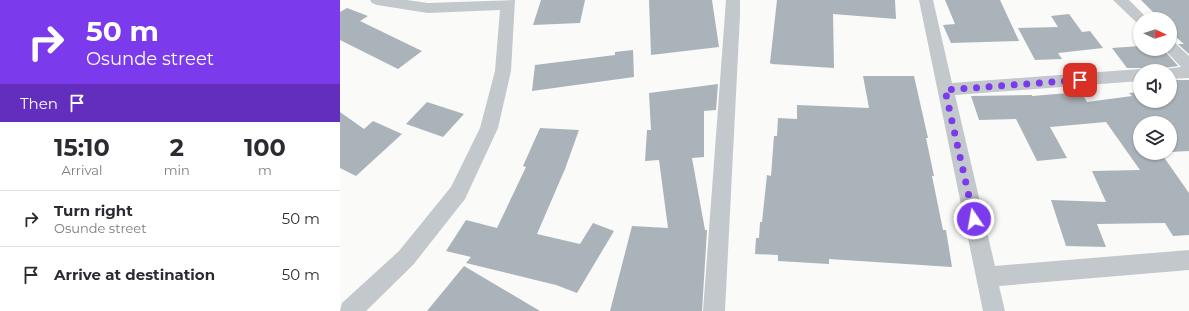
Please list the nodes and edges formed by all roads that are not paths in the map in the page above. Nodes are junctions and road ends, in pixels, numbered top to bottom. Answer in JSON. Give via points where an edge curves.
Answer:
{"nodes":[{"id":1,"x":377,"y":0,"type":"edge"},
{"id":2,"x":733,"y":0,"type":"edge"},
{"id":3,"x":926,"y":0,"type":"edge"},
{"id":4,"x":1120,"y":0,"type":"edge"},
{"id":5,"x":508,"y":3,"type":"edge"},
{"id":6,"x":1133,"y":12,"type":"edge"},
{"id":7,"x":1177,"y":53,"type":"edge"},
{"id":8,"x":1189,"y":64,"type":"edge"},
{"id":9,"x":1189,"y":72,"type":"edge"},
{"id":10,"x":1177,"y":73,"type":"edge"},
{"id":11,"x":1133,"y":76,"type":"edge"},
{"id":12,"x":945,"y":90,"type":"junction"},
{"id":13,"x":1189,"y":260,"type":"edge"},
{"id":14,"x":986,"y":277,"type":"junction"},
{"id":15,"x":350,"y":311,"type":"edge"},
{"id":16,"x":714,"y":311,"type":"edge"},
{"id":17,"x":994,"y":311,"type":"edge"}],
"edges":[{"from":1,"to":5,"type":"street","via":[[428,8]]},
{"from":2,"to":16,"type":"street"},
{"from":3,"to":12,"type":"street"},
{"from":4,"to":6,"type":"street"},
{"from":5,"to":15,"type":"street","via":[[503,71],[489,128],[458,194],[406,258]]},
{"from":7,"to":8,"type":"street"},
{"from":9,"to":10,"type":"street"},
{"from":11,"to":12,"type":"street"},
{"from":12,"to":14,"type":"street"},
{"from":13,"to":14,"type":"street"},
{"from":14,"to":17,"type":"street"}]}
